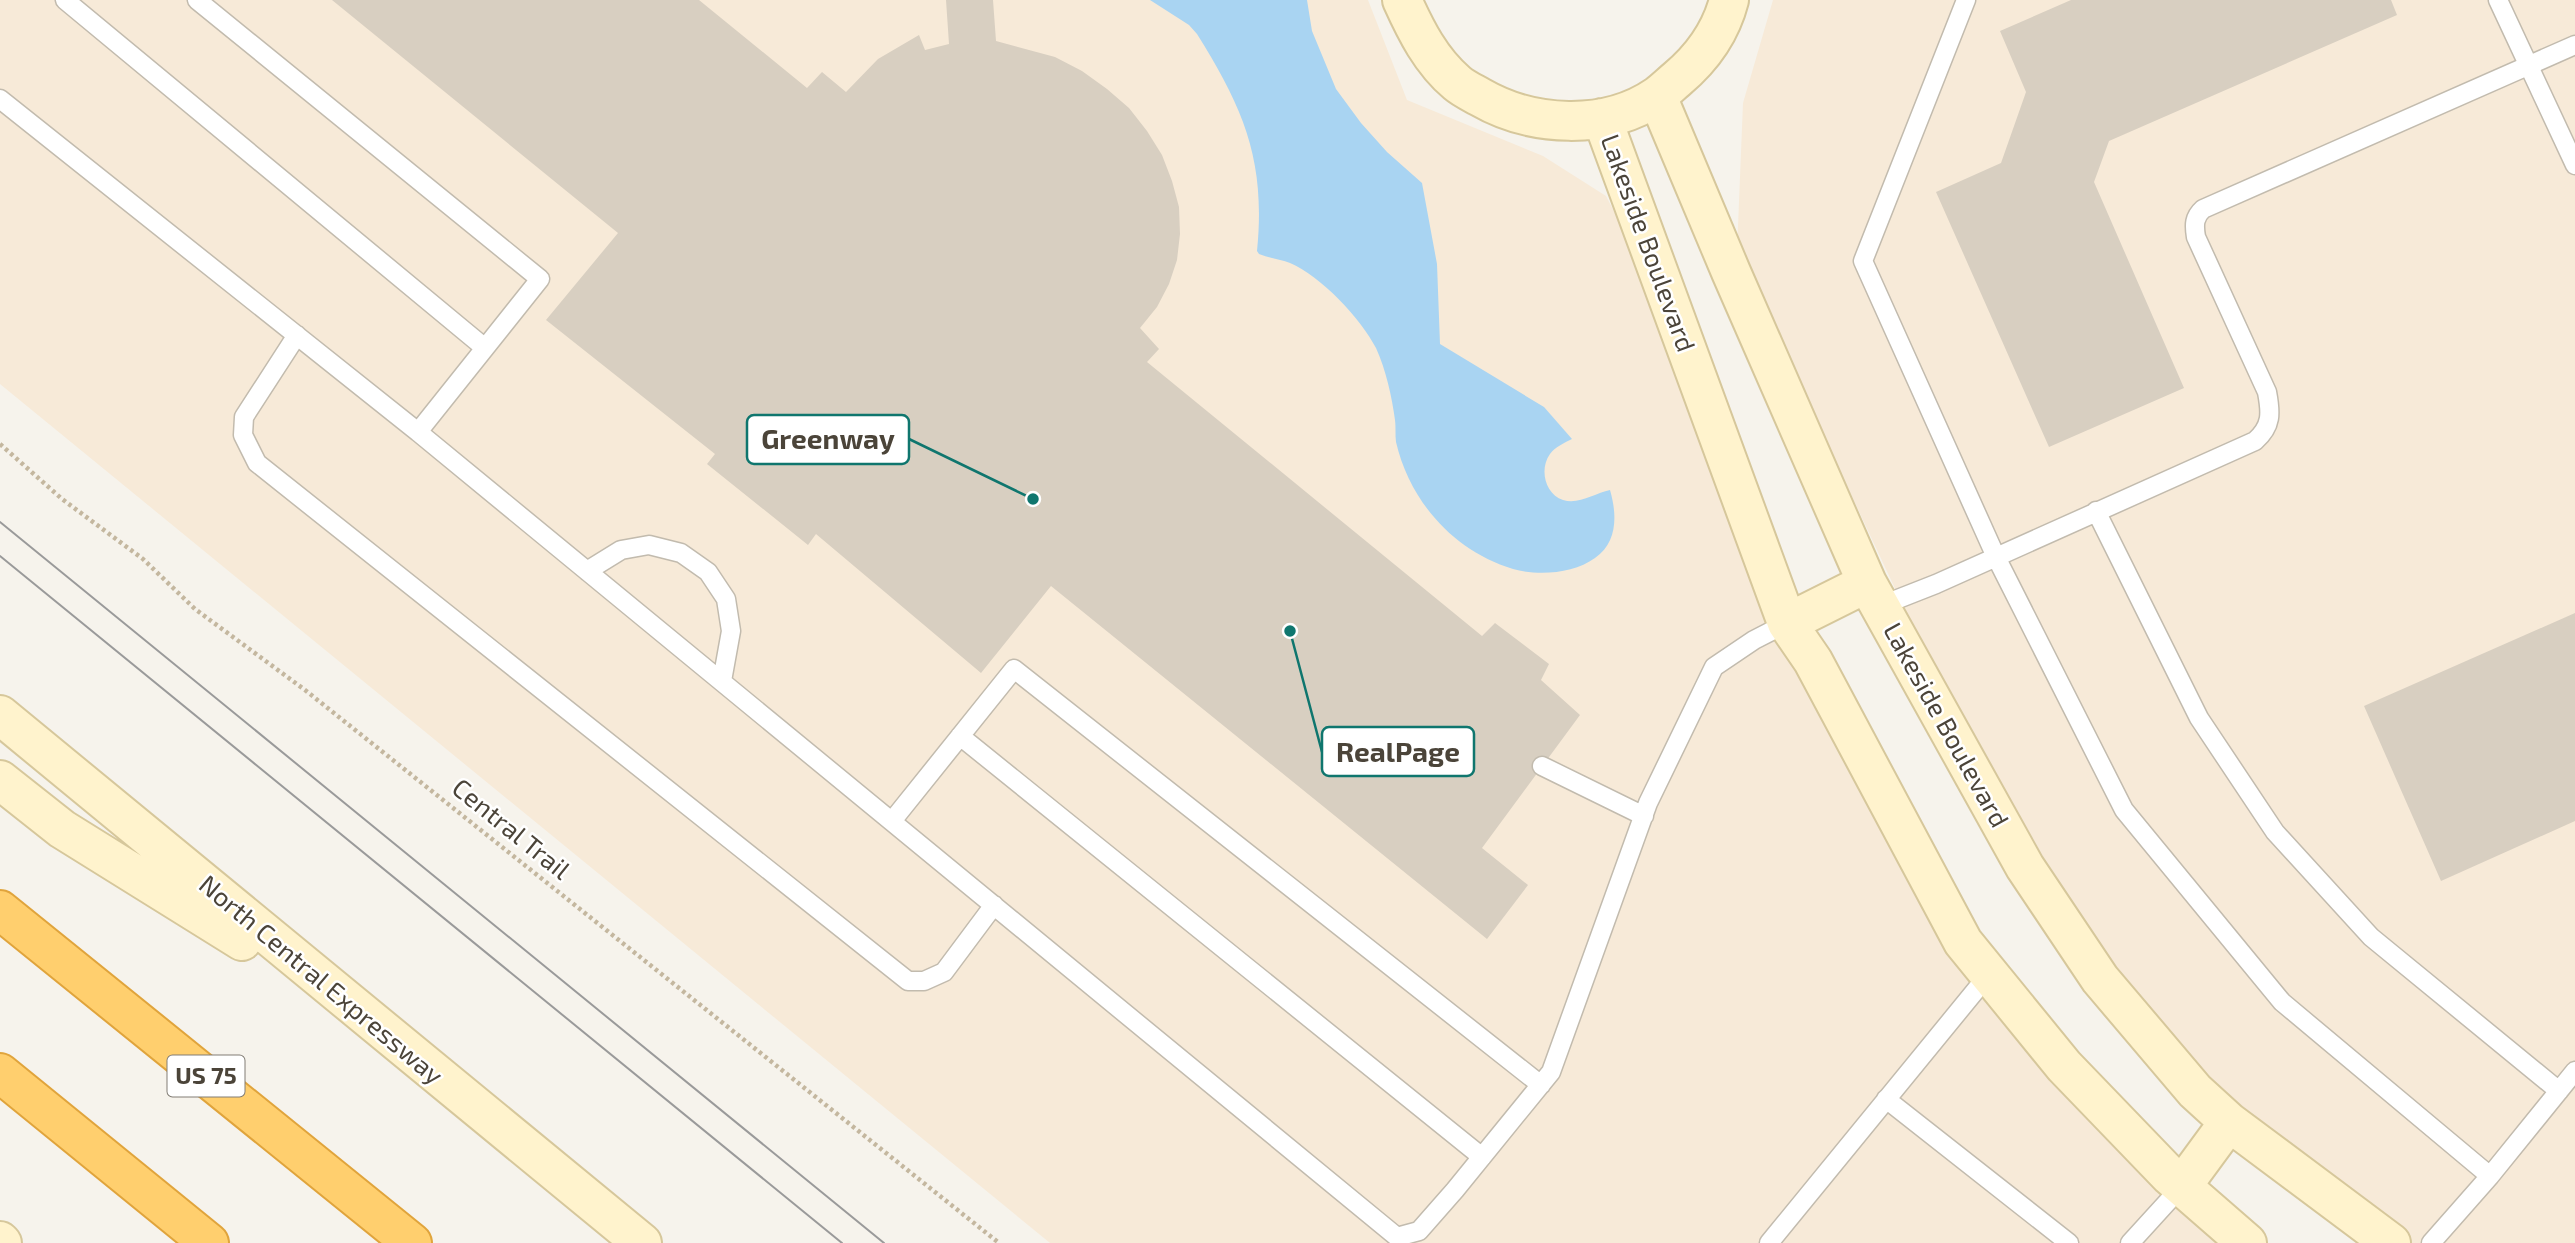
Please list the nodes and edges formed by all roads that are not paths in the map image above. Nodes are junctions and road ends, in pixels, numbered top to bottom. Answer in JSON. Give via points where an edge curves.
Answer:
{"nodes":[{"id":1,"x":65,"y":0,"type":"edge"},
{"id":2,"x":197,"y":0,"type":"edge"},
{"id":3,"x":1402,"y":0,"type":"edge"},
{"id":4,"x":1729,"y":0,"type":"edge"},
{"id":5,"x":1966,"y":0,"type":"edge"},
{"id":6,"x":2498,"y":0,"type":"edge"},
{"id":7,"x":2575,"y":45,"type":"edge"},
{"id":8,"x":2528,"y":66,"type":"junction"},
{"id":9,"x":1657,"y":96,"type":"junction"},
{"id":10,"x":0,"y":99,"type":"edge"},
{"id":11,"x":1602,"y":118,"type":"junction"},
{"id":12,"x":2575,"y":165,"type":"edge"},
{"id":13,"x":297,"y":335,"type":"junction"},
{"id":14,"x":485,"y":348,"type":"junction"},
{"id":15,"x":418,"y":432,"type":"junction"},
{"id":16,"x":2096,"y":511,"type":"junction"},
{"id":17,"x":1996,"y":557,"type":"junction"},
{"id":18,"x":587,"y":570,"type":"junction"},
{"id":19,"x":1873,"y":594,"type":"junction"},
{"id":20,"x":1787,"y":624,"type":"junction"},
{"id":21,"x":722,"y":681,"type":"junction"},
{"id":22,"x":0,"y":715,"type":"edge"},
{"id":23,"x":960,"y":736,"type":"junction"},
{"id":24,"x":1542,"y":766,"type":"dead end"},
{"id":25,"x":0,"y":780,"type":"edge"},
{"id":26,"x":1644,"y":816,"type":"junction"},
{"id":27,"x":892,"y":821,"type":"junction"},
{"id":28,"x":994,"y":905,"type":"junction"},
{"id":29,"x":0,"y":910,"type":"edge"},
{"id":30,"x":1989,"y":974,"type":"junction"},
{"id":31,"x":360,"y":1013,"type":"junction"},
{"id":32,"x":2575,"y":1071,"type":"edge"},
{"id":33,"x":0,"y":1073,"type":"edge"},
{"id":34,"x":1541,"y":1084,"type":"junction"},
{"id":35,"x":2558,"y":1091,"type":"junction"},
{"id":36,"x":1886,"y":1099,"type":"junction"},
{"id":37,"x":2229,"y":1122,"type":"junction"},
{"id":38,"x":1482,"y":1157,"type":"junction"},
{"id":39,"x":2490,"y":1177,"type":"junction"},
{"id":40,"x":2182,"y":1186,"type":"junction"},
{"id":41,"x":209,"y":1243,"type":"edge"},
{"id":42,"x":412,"y":1243,"type":"edge"},
{"id":43,"x":642,"y":1243,"type":"edge"},
{"id":44,"x":1769,"y":1243,"type":"edge"},
{"id":45,"x":2069,"y":1243,"type":"edge"},
{"id":46,"x":2130,"y":1243,"type":"edge"},
{"id":47,"x":2247,"y":1243,"type":"edge"},
{"id":48,"x":2390,"y":1243,"type":"edge"},
{"id":49,"x":2431,"y":1243,"type":"edge"}],
"edges":[{"from":1,"to":14,"type":"lane"},
{"from":2,"to":14,"type":"lane","via":[[541,279]]},
{"from":3,"to":11,"type":"street","name":"Lakeside Boulevard","via":[[1424,46],[1458,84],[1502,110],[1551,121]]},
{"from":4,"to":9,"type":"street","name":"Lakeside Boulevard","via":[[1724,18],[1696,62]]},
{"from":5,"to":17,"type":"lane","via":[[1863,261]]},
{"from":6,"to":8,"type":"lane"},
{"from":7,"to":8,"type":"lane"},
{"from":8,"to":12,"type":"lane"},
{"from":8,"to":16,"type":"lane","via":[[2197,214],[2196,237],[2267,392],[2269,422],[2255,441]]},
{"from":9,"to":11,"type":"street","name":"Lakeside Boulevard"},
{"from":9,"to":19,"type":"street","name":"Lakeside Boulevard"},
{"from":10,"to":13,"type":"lane"},
{"from":11,"to":20,"type":"street","name":"Lakeside Boulevard"},
{"from":13,"to":15,"type":"lane"},
{"from":13,"to":28,"type":"lane","via":[[244,417],[243,435],[257,463],[908,981],[924,981],[944,972]]},
{"from":14,"to":15,"type":"lane"},
{"from":15,"to":18,"type":"lane"},
{"from":16,"to":17,"type":"lane"},
{"from":16,"to":35,"type":"lane","via":[[2199,718],[2275,832],[2371,937]]},
{"from":17,"to":19,"type":"lane"},
{"from":17,"to":39,"type":"lane","via":[[2124,810],[2282,1002]]},
{"from":18,"to":21,"type":"lane"},
{"from":18,"to":21,"type":"lane","via":[[621,550],[649,545],[681,553],[708,572],[726,599],[731,631]]},
{"from":19,"to":20,"type":"street"},
{"from":19,"to":37,"type":"street","name":"Lakeside Boulevard","via":[[2025,867],[2100,979],[2195,1091]]},
{"from":20,"to":26,"type":"lane","via":[[1714,667]]},
{"from":20,"to":30,"type":"street","name":"Lakeside Boulevard","via":[[1813,661],[1963,942]]},
{"from":21,"to":27,"type":"lane"},
{"from":22,"to":31,"type":"street","name":"North Central Expressway"},
{"from":23,"to":27,"type":"lane"},
{"from":23,"to":34,"type":"lane","via":[[1014,668]]},
{"from":23,"to":38,"type":"lane"},
{"from":24,"to":26,"type":"lane"},
{"from":25,"to":31,"type":"street","via":[[62,829]]},
{"from":26,"to":34,"type":"lane","via":[[1551,1072]]},
{"from":27,"to":28,"type":"lane"},
{"from":28,"to":38,"type":"lane","via":[[1397,1237],[1419,1231]]},
{"from":29,"to":42,"type":"highway","number":"US 75"},
{"from":30,"to":36,"type":"lane"},
{"from":30,"to":40,"type":"street","name":"Lakeside Boulevard","via":[[2064,1066]]},
{"from":31,"to":43,"type":"street","name":"North Central Expressway"},
{"from":32,"to":35,"type":"lane"},
{"from":33,"to":41,"type":"highway"},
{"from":34,"to":38,"type":"lane"},
{"from":35,"to":39,"type":"lane"},
{"from":36,"to":44,"type":"lane"},
{"from":36,"to":45,"type":"lane"},
{"from":37,"to":40,"type":"street"},
{"from":37,"to":48,"type":"street","name":"Lakeside Boulevard"},
{"from":39,"to":49,"type":"lane"},
{"from":40,"to":46,"type":"lane"},
{"from":40,"to":47,"type":"street","name":"Lakeside Boulevard"}]}
